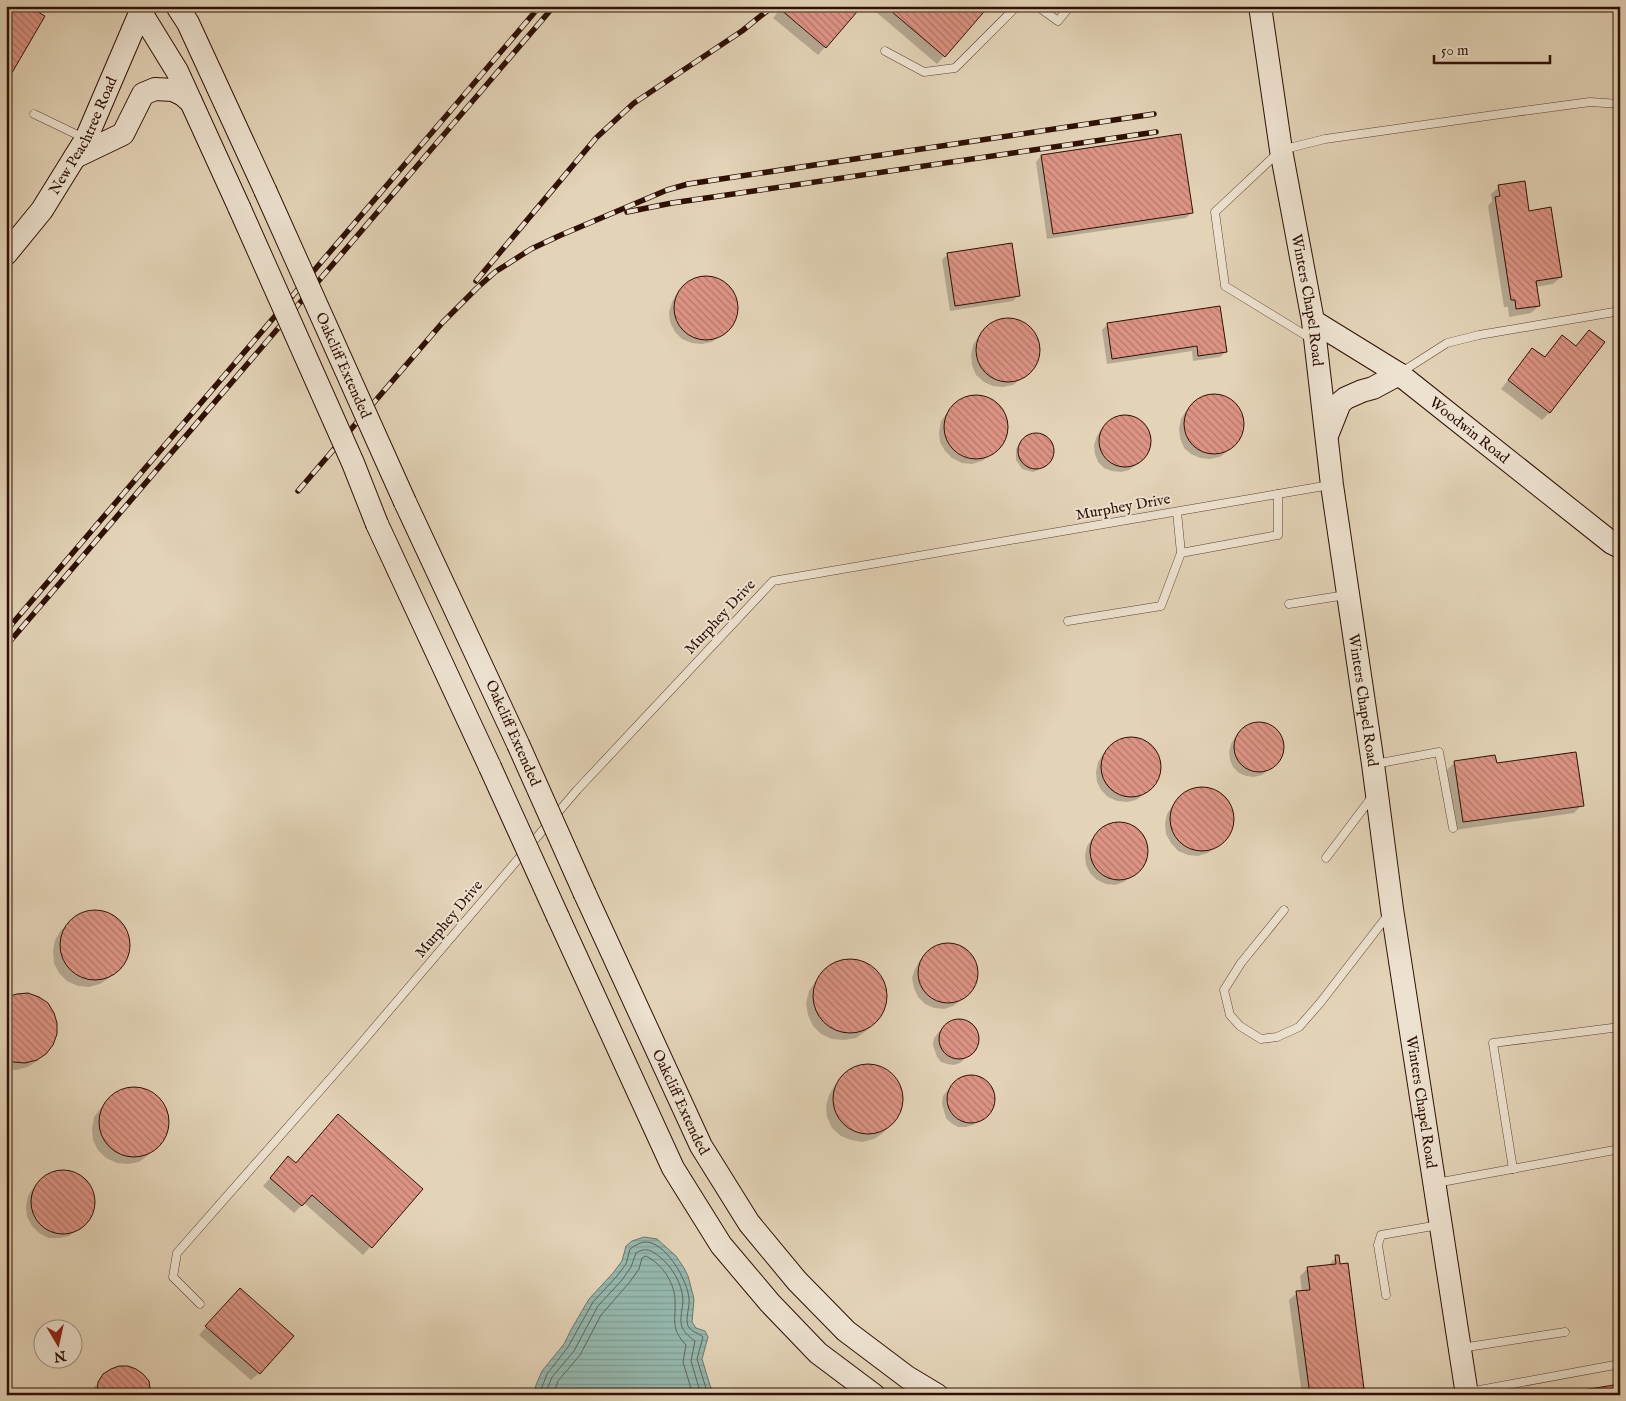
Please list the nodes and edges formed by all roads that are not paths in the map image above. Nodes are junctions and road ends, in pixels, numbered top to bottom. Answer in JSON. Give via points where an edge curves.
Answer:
{"nodes":[{"id":1,"x":177,"y":6,"type":"edge"},
{"id":2,"x":1017,"y":6,"type":"edge"},
{"id":3,"x":1037,"y":6,"type":"edge"},
{"id":4,"x":1070,"y":6,"type":"edge"},
{"id":5,"x":1260,"y":6,"type":"edge"},
{"id":6,"x":140,"y":8,"type":"edge"},
{"id":7,"x":884,"y":51,"type":"dead end"},
{"id":8,"x":191,"y":102,"type":"junction"},
{"id":9,"x":1620,"y":104,"type":"edge"},
{"id":10,"x":34,"y":114,"type":"dead end"},
{"id":11,"x":80,"y":148,"type":"junction"},
{"id":12,"x":1281,"y":150,"type":"junction"},
{"id":13,"x":6,"y":254,"type":"edge"},
{"id":14,"x":1620,"y":312,"type":"edge"},
{"id":15,"x":1314,"y":331,"type":"junction"},
{"id":16,"x":1399,"y":374,"type":"junction"},
{"id":17,"x":1327,"y":437,"type":"junction"},
{"id":18,"x":1332,"y":485,"type":"junction"},
{"id":19,"x":1278,"y":494,"type":"junction"},
{"id":20,"x":1177,"y":512,"type":"junction"},
{"id":21,"x":1620,"y":548,"type":"edge"},
{"id":22,"x":1182,"y":553,"type":"junction"},
{"id":23,"x":1348,"y":594,"type":"junction"},
{"id":24,"x":1289,"y":604,"type":"dead end"},
{"id":25,"x":1068,"y":621,"type":"dead end"},
{"id":26,"x":1373,"y":764,"type":"junction"},
{"id":27,"x":1377,"y":791,"type":"junction"},
{"id":28,"x":1454,"y":828,"type":"dead end"},
{"id":29,"x":1326,"y":858,"type":"dead end"},
{"id":30,"x":1392,"y":909,"type":"junction"},
{"id":31,"x":1284,"y":910,"type":"dead end"},
{"id":32,"x":1620,"y":1027,"type":"edge"},
{"id":33,"x":1620,"y":1149,"type":"edge"},
{"id":34,"x":1513,"y":1169,"type":"junction"},
{"id":35,"x":1434,"y":1183,"type":"junction"},
{"id":36,"x":1441,"y":1225,"type":"junction"},
{"id":37,"x":1386,"y":1295,"type":"dead end"},
{"id":38,"x":200,"y":1304,"type":"dead end"},
{"id":39,"x":1566,"y":1332,"type":"dead end"},
{"id":40,"x":1460,"y":1349,"type":"junction"},
{"id":41,"x":1620,"y":1364,"type":"edge"},
{"id":42,"x":1467,"y":1394,"type":"edge"},
{"id":43,"x":874,"y":1395,"type":"edge"},
{"id":44,"x":937,"y":1395,"type":"edge"}],
"edges":[{"from":1,"to":44,"type":"main road","name":"Oakcliff Extended","bridge":true,"via":[[265,190],[701,1146],[749,1223],[797,1281],[846,1331],[907,1377]]},
{"from":2,"to":7,"type":"lane","via":[[955,68],[924,72]]},
{"from":3,"to":4,"type":"lane","via":[[1058,21]]},
{"from":5,"to":12,"type":"main road","name":"Winters Chapel Road"},
{"from":6,"to":8,"type":"main road","name":"Oakcliff Extended"},
{"from":6,"to":11,"type":"main road","name":"New Peachtree Road"},
{"from":8,"to":11,"type":"main road","via":[[173,90],[154,89],[143,94],[123,134]]},
{"from":8,"to":43,"type":"main road","name":"Oakcliff Extended","bridge":true,"via":[[353,462],[377,524],[673,1168],[721,1245],[770,1303],[818,1352]]},
{"from":9,"to":12,"type":"lane","via":[[1590,102],[1517,111],[1325,140]]},
{"from":10,"to":11,"type":"lane"},
{"from":11,"to":13,"type":"main road","name":"New Peachtree Road","via":[[42,210]]},
{"from":12,"to":15,"type":"main road","name":"Winters Chapel Road"},
{"from":12,"to":15,"type":"lane","via":[[1215,212],[1225,286]]},
{"from":14,"to":16,"type":"lane","via":[[1447,342]]},
{"from":15,"to":16,"type":"main road","name":"Woodwin Road"},
{"from":15,"to":17,"type":"main road","name":"Winters Chapel Road"},
{"from":16,"to":17,"type":"main road","via":[[1340,403]]},
{"from":16,"to":21,"type":"main road","name":"Woodwin Road"},
{"from":17,"to":18,"type":"main road","name":"Winters Chapel Road"},
{"from":18,"to":19,"type":"lane","name":"Murphey Drive"},
{"from":18,"to":23,"type":"main road","name":"Winters Chapel Road"},
{"from":19,"to":20,"type":"lane","name":"Murphey Drive"},
{"from":19,"to":22,"type":"lane","via":[[1278,535]]},
{"from":20,"to":22,"type":"lane"},
{"from":20,"to":38,"type":"lane","name":"Murphey Drive","via":[[772,581],[577,790],[177,1253],[173,1277]]},
{"from":22,"to":25,"type":"lane","via":[[1161,606]]},
{"from":23,"to":24,"type":"lane"},
{"from":23,"to":26,"type":"main road","name":"Winters Chapel Road"},
{"from":26,"to":27,"type":"main road","name":"Winters Chapel Road"},
{"from":26,"to":28,"type":"lane","via":[[1439,752]]},
{"from":27,"to":29,"type":"lane"},
{"from":27,"to":30,"type":"main road","name":"Winters Chapel Road"},
{"from":30,"to":31,"type":"lane","via":[[1299,1026],[1278,1037],[1261,1038],[1240,1026],[1230,1015],[1224,990],[1241,963]]},
{"from":30,"to":35,"type":"main road","name":"Winters Chapel Road"},
{"from":32,"to":34,"type":"lane","via":[[1493,1042]]},
{"from":33,"to":34,"type":"lane"},
{"from":34,"to":35,"type":"lane"},
{"from":35,"to":36,"type":"main road","name":"Winters Chapel Road"},
{"from":36,"to":37,"type":"lane","via":[[1381,1234],[1378,1245]]},
{"from":36,"to":40,"type":"main road","name":"Winters Chapel Road"},
{"from":39,"to":40,"type":"lane"},
{"from":40,"to":42,"type":"main road","name":"Winters Chapel Road"},
{"from":41,"to":42,"type":"lane"}]}
